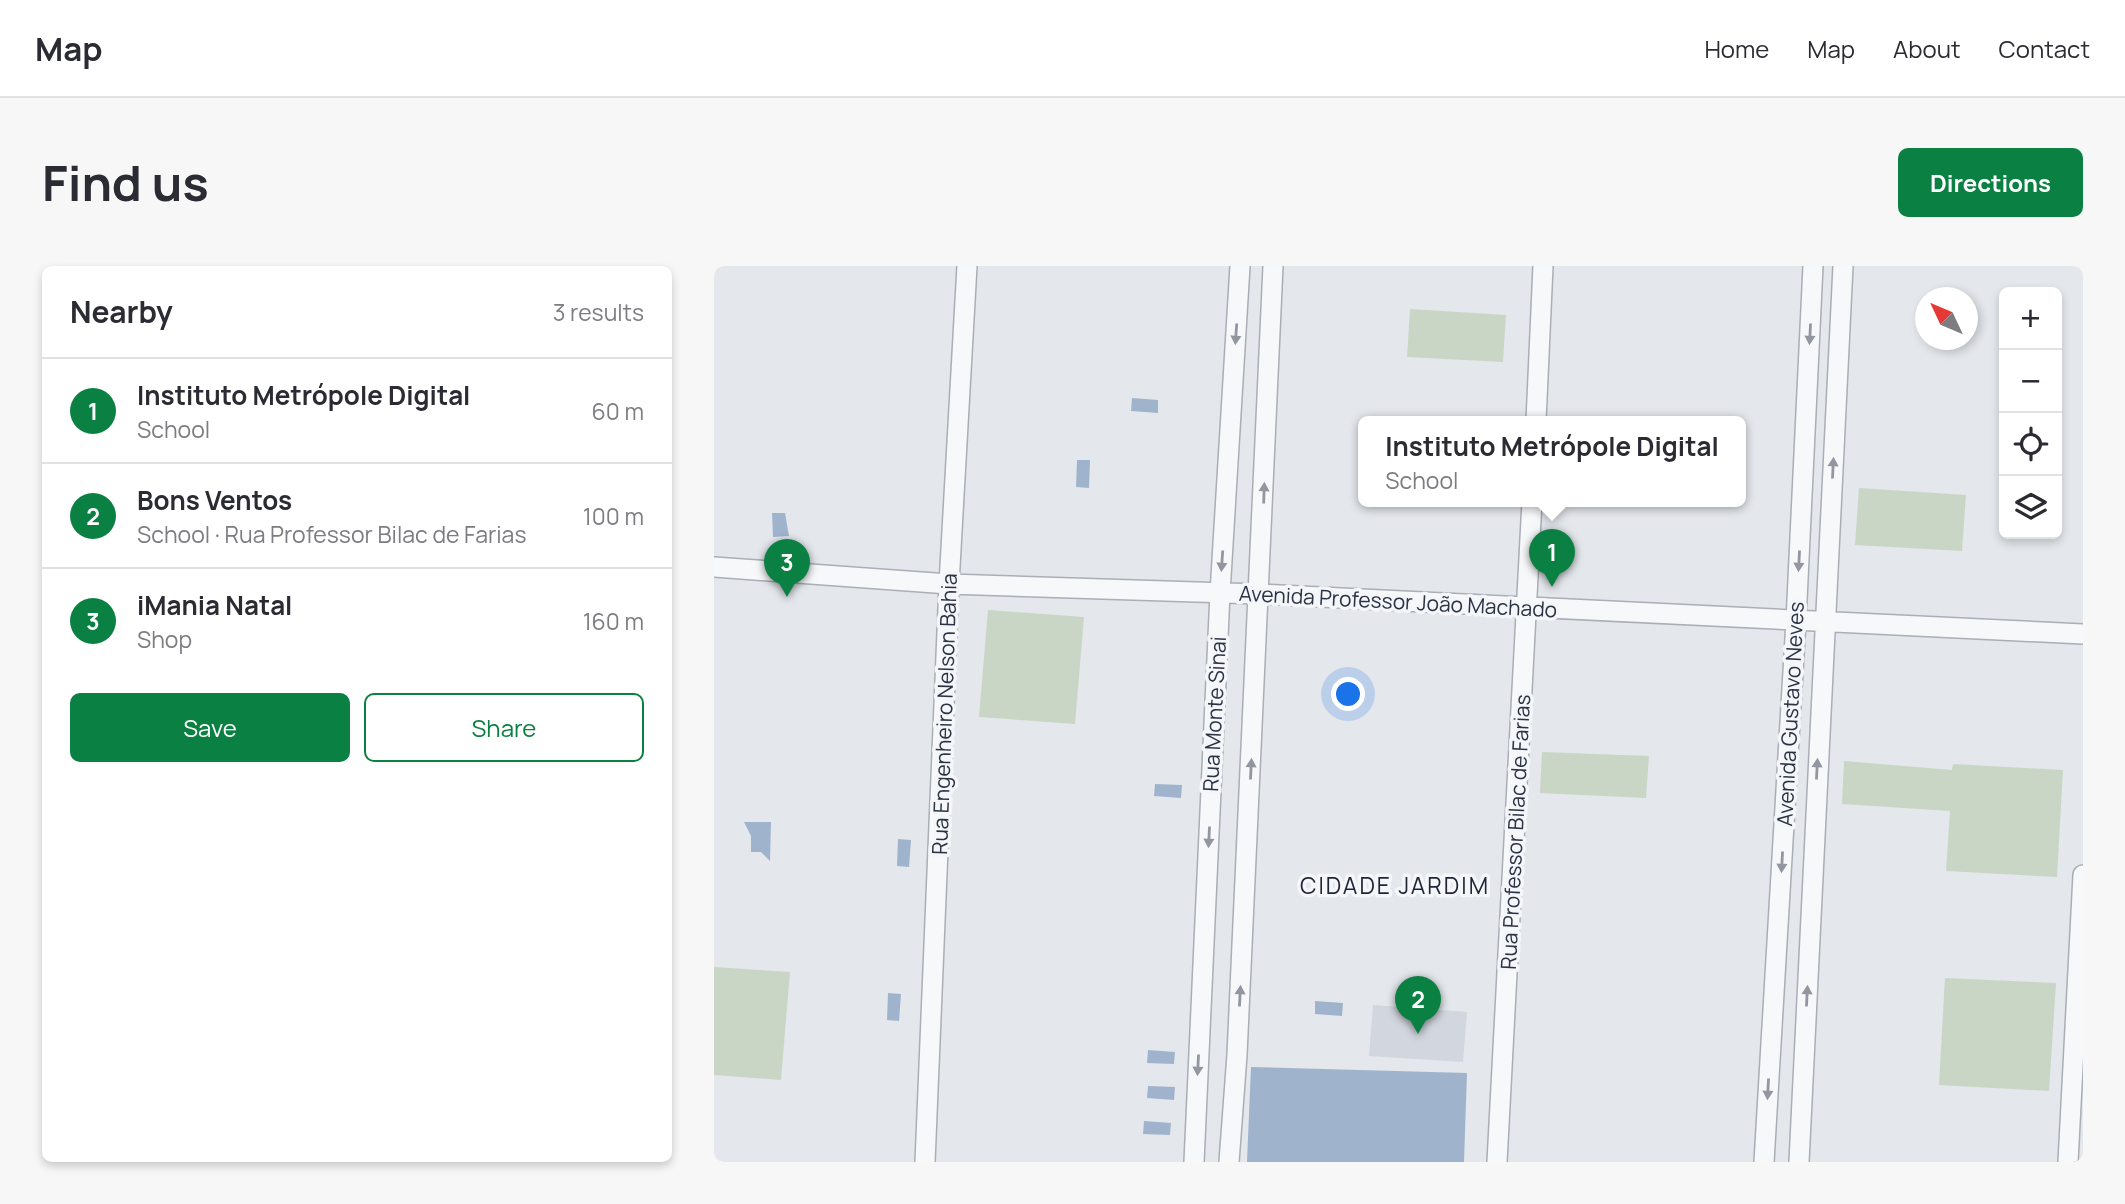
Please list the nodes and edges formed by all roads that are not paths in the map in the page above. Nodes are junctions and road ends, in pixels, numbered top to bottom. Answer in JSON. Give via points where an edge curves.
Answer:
{"nodes":[{"id":1,"x":967,"y":266,"type":"edge"},
{"id":2,"x":1240,"y":266,"type":"edge"},
{"id":3,"x":1273,"y":266,"type":"edge"},
{"id":4,"x":1543,"y":266,"type":"edge"},
{"id":5,"x":1813,"y":266,"type":"edge"},
{"id":6,"x":1843,"y":266,"type":"edge"},
{"id":7,"x":1536,"y":416,"type":"edge"},
{"id":8,"x":1532,"y":507,"type":"edge"},
{"id":9,"x":714,"y":566,"type":"edge"},
{"id":10,"x":949,"y":584,"type":"junction"},
{"id":11,"x":1220,"y":593,"type":"junction"},
{"id":12,"x":1259,"y":594,"type":"junction"},
{"id":13,"x":1527,"y":607,"type":"junction"},
{"id":14,"x":1796,"y":621,"type":"junction"},
{"id":15,"x":1824,"y":623,"type":"junction"},
{"id":16,"x":2083,"y":634,"type":"edge"},
{"id":17,"x":2083,"y":875,"type":"edge"},
{"id":18,"x":925,"y":1162,"type":"edge"},
{"id":19,"x":1194,"y":1162,"type":"edge"},
{"id":20,"x":1229,"y":1162,"type":"edge"},
{"id":21,"x":1497,"y":1162,"type":"edge"},
{"id":22,"x":1764,"y":1162,"type":"edge"},
{"id":23,"x":1799,"y":1162,"type":"edge"},
{"id":24,"x":2068,"y":1162,"type":"edge"}],
"edges":[{"from":1,"to":10,"type":"street","name":"Rua Engenheiro Nelson Bahia"},
{"from":2,"to":11,"type":"street","name":"Rua Monte Sinai","one_way":true},
{"from":12,"to":3,"type":"street","name":"Rua Monte Sinai","one_way":true},
{"from":4,"to":7,"type":"street"},
{"from":5,"to":14,"type":"street","name":"Avenida Gustavo Neves","one_way":true},
{"from":15,"to":6,"type":"street","name":"Avenida Gustavo Neves","one_way":true},
{"from":8,"to":13,"type":"street","name":"Rua Professor Bilac de Farias"},
{"from":9,"to":10,"type":"street","name":"Avenida Professor João Machado"},
{"from":10,"to":11,"type":"street","name":"Avenida Professor João Machado"},
{"from":10,"to":18,"type":"street","name":"Rua Engenheiro Nelson Bahia"},
{"from":11,"to":12,"type":"street","name":"Avenida Professor João Machado"},
{"from":11,"to":19,"type":"street","name":"Rua Monte Sinai","one_way":true},
{"from":12,"to":13,"type":"street","name":"Avenida Professor João Machado"},
{"from":20,"to":12,"type":"street","name":"Rua Monte Sinai","one_way":true},
{"from":13,"to":14,"type":"street","name":"Avenida Professor João Machado"},
{"from":13,"to":21,"type":"street","name":"Rua Professor Bilac de Farias"},
{"from":14,"to":15,"type":"street","name":"Avenida Professor João Machado"},
{"from":14,"to":22,"type":"street","name":"Avenida Gustavo Neves","one_way":true},
{"from":15,"to":16,"type":"street","name":"Avenida Professor João Machado"},
{"from":23,"to":15,"type":"street","name":"Avenida Gustavo Neves","one_way":true},
{"from":17,"to":24,"type":"street"}]}
